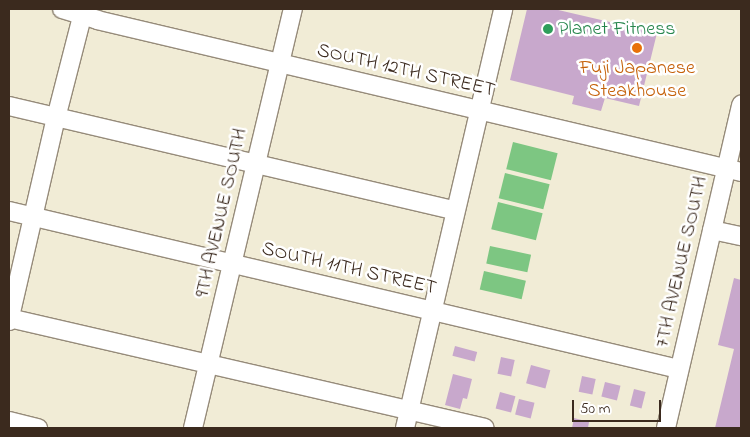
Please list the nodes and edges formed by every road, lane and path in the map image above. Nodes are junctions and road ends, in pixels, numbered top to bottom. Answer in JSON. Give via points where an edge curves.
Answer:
{"nodes":[{"id":1,"x":62,"y":9,"type":"edge"},
{"id":2,"x":293,"y":9,"type":"edge"},
{"id":3,"x":503,"y":9,"type":"edge"},
{"id":4,"x":83,"y":12,"type":"edge"},
{"id":5,"x":279,"y":64,"type":"junction"},
{"id":6,"x":741,"y":105,"type":"edge"},
{"id":7,"x":9,"y":106,"type":"edge"},
{"id":8,"x":479,"y":110,"type":"junction"},
{"id":9,"x":56,"y":118,"type":"junction"},
{"id":10,"x":255,"y":165,"type":"junction"},
{"id":11,"x":734,"y":170,"type":"edge"},
{"id":12,"x":9,"y":210,"type":"edge"},
{"id":13,"x":455,"y":211,"type":"junction"},
{"id":14,"x":33,"y":216,"type":"junction"},
{"id":15,"x":712,"y":230,"type":"junction"},
{"id":16,"x":741,"y":236,"type":"edge"},
{"id":17,"x":232,"y":263,"type":"junction"},
{"id":18,"x":431,"y":311,"type":"junction"},
{"id":19,"x":9,"y":319,"type":"edge"},
{"id":20,"x":208,"y":365,"type":"junction"},
{"id":21,"x":679,"y":369,"type":"junction"},
{"id":22,"x":409,"y":410,"type":"junction"},
{"id":23,"x":9,"y":421,"type":"edge"},
{"id":24,"x":38,"y":428,"type":"edge"},
{"id":25,"x":193,"y":428,"type":"edge"},
{"id":26,"x":405,"y":428,"type":"edge"},
{"id":27,"x":484,"y":428,"type":"edge"},
{"id":28,"x":666,"y":428,"type":"edge"}],
"edges":[{"from":1,"to":4,"type":"street","name":"SOUTH 12TH STREET"},
{"from":2,"to":5,"type":"street","name":"9TH AVENUE SOUTH"},
{"from":3,"to":8,"type":"street"},
{"from":4,"to":5,"type":"street","name":"SOUTH 12TH STREET","via":[[98,20]]},
{"from":4,"to":9,"type":"street"},
{"from":5,"to":8,"type":"street","name":"SOUTH 12TH STREET"},
{"from":5,"to":10,"type":"street","name":"9TH AVENUE SOUTH"},
{"from":6,"to":11,"type":"street","name":"7TH AVENUE SOUTH"},
{"from":7,"to":9,"type":"street"},
{"from":8,"to":11,"type":"street","name":"SOUTH 12TH STREET"},
{"from":8,"to":13,"type":"street"},
{"from":9,"to":10,"type":"street"},
{"from":9,"to":14,"type":"street"},
{"from":10,"to":13,"type":"street"},
{"from":10,"to":17,"type":"street","name":"9TH AVENUE SOUTH"},
{"from":11,"to":15,"type":"street","name":"7TH AVENUE SOUTH"},
{"from":12,"to":14,"type":"street","name":"SOUTH 11TH STREET"},
{"from":13,"to":18,"type":"street"},
{"from":14,"to":17,"type":"street","name":"SOUTH 11TH STREET"},
{"from":14,"to":19,"type":"street"},
{"from":15,"to":16,"type":"street"},
{"from":15,"to":21,"type":"street","name":"7TH AVENUE SOUTH"},
{"from":17,"to":18,"type":"street","name":"SOUTH 11TH STREET"},
{"from":17,"to":20,"type":"street","name":"9TH AVENUE SOUTH"},
{"from":18,"to":21,"type":"street","name":"SOUTH 11TH STREET"},
{"from":18,"to":22,"type":"street"},
{"from":19,"to":20,"type":"street"},
{"from":20,"to":22,"type":"street"},
{"from":20,"to":25,"type":"street","name":"9TH AVENUE SOUTH"},
{"from":21,"to":28,"type":"street","name":"7TH AVENUE SOUTH"},
{"from":22,"to":26,"type":"street"},
{"from":22,"to":27,"type":"street"},
{"from":23,"to":24,"type":"street"}]}
